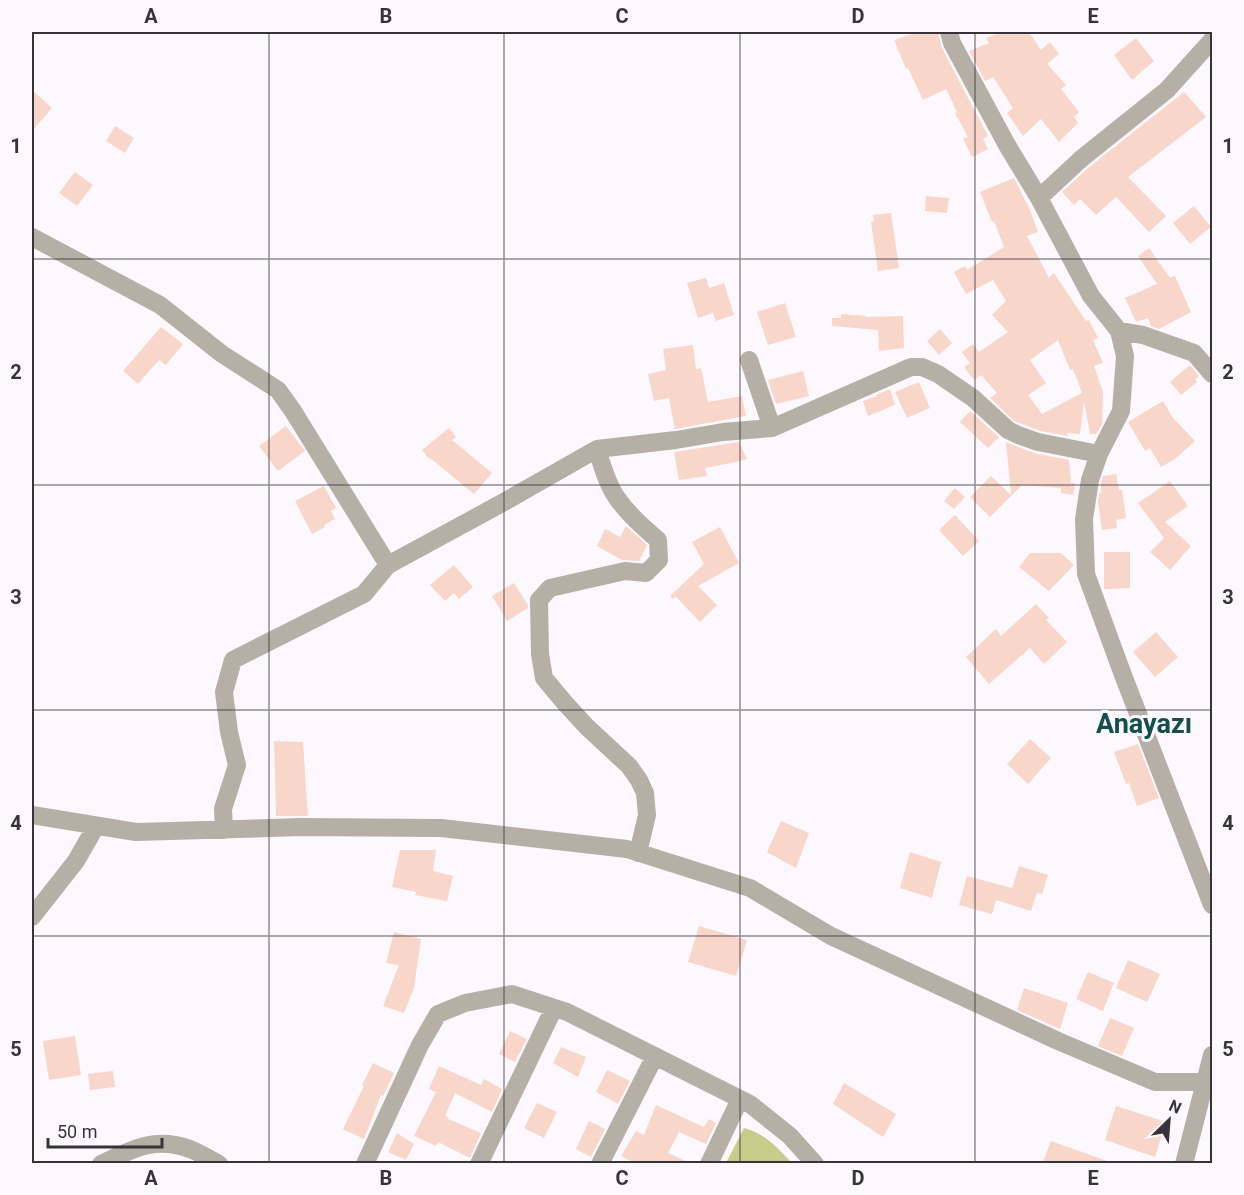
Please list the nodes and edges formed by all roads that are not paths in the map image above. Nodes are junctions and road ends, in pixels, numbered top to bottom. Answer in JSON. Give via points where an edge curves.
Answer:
{"nodes":[{"id":1,"x":949,"y":32,"type":"edge"},
{"id":2,"x":1212,"y":40,"type":"edge"},
{"id":3,"x":1039,"y":198,"type":"junction"},
{"id":4,"x":32,"y":237,"type":"edge"},
{"id":5,"x":1119,"y":331,"type":"junction"},
{"id":6,"x":749,"y":360,"type":"dead end"},
{"id":7,"x":1212,"y":374,"type":"edge"},
{"id":8,"x":771,"y":428,"type":"junction"},
{"id":9,"x":597,"y":449,"type":"junction"},
{"id":10,"x":1099,"y":454,"type":"junction"},
{"id":11,"x":388,"y":565,"type":"junction"},
{"id":12,"x":32,"y":815,"type":"edge"},
{"id":13,"x":96,"y":826,"type":"junction"},
{"id":14,"x":224,"y":830,"type":"junction"},
{"id":15,"x":638,"y":853,"type":"junction"},
{"id":16,"x":1208,"y":880,"type":"edge"},
{"id":17,"x":1212,"y":905,"type":"edge"},
{"id":18,"x":32,"y":917,"type":"edge"},
{"id":19,"x":554,"y":1008,"type":"junction"},
{"id":20,"x":1212,"y":1055,"type":"edge"},
{"id":21,"x":655,"y":1056,"type":"junction"},
{"id":22,"x":1209,"y":1082,"type":"edge"},
{"id":23,"x":740,"y":1099,"type":"junction"},
{"id":24,"x":101,"y":1164,"type":"edge"},
{"id":25,"x":219,"y":1164,"type":"edge"},
{"id":26,"x":365,"y":1164,"type":"edge"},
{"id":27,"x":479,"y":1164,"type":"edge"},
{"id":28,"x":600,"y":1164,"type":"edge"},
{"id":29,"x":709,"y":1164,"type":"edge"},
{"id":30,"x":814,"y":1164,"type":"edge"},
{"id":31,"x":1184,"y":1164,"type":"edge"}],
"edges":[{"from":1,"to":3,"type":"street"},
{"from":2,"to":3,"type":"street","via":[[1167,90]]},
{"from":3,"to":5,"type":"street","via":[[1090,296]]},
{"from":4,"to":11,"type":"street","via":[[160,305],[222,354],[278,390]]},
{"from":5,"to":7,"type":"street","via":[[1194,353]]},
{"from":5,"to":10,"type":"street","via":[[1125,356],[1121,411]]},
{"from":6,"to":8,"type":"street"},
{"from":8,"to":9,"type":"street"},
{"from":8,"to":10,"type":"street","via":[[910,368],[922,367],[973,398],[1018,435]]},
{"from":9,"to":11,"type":"street"},
{"from":9,"to":15,"type":"street","via":[[616,496],[658,540],[659,560],[646,573],[625,571],[550,588],[538,600],[540,654],[544,678],[639,780],[647,815]]},
{"from":10,"to":16,"type":"street","via":[[1084,519],[1086,574],[1123,675]]},
{"from":11,"to":14,"type":"street","via":[[364,594],[233,660],[224,692],[237,765],[223,809]]},
{"from":12,"to":13,"type":"street"},
{"from":13,"to":14,"type":"street","via":[[136,832]]},
{"from":13,"to":18,"type":"street","via":[[76,861]]},
{"from":14,"to":15,"type":"street","via":[[441,828]]},
{"from":15,"to":22,"type":"street","via":[[750,888],[831,936],[1155,1082]]},
{"from":16,"to":17,"type":"street"},
{"from":19,"to":21,"type":"street"},
{"from":19,"to":26,"type":"street","via":[[512,994],[465,1003],[438,1014]]},
{"from":19,"to":27,"type":"street"},
{"from":20,"to":22,"type":"street"},
{"from":21,"to":23,"type":"street"},
{"from":21,"to":28,"type":"street"},
{"from":22,"to":31,"type":"street"},
{"from":23,"to":29,"type":"street"},
{"from":23,"to":30,"type":"street","via":[[789,1136]]},
{"from":24,"to":25,"type":"street","via":[[151,1143],[190,1149]]}]}
